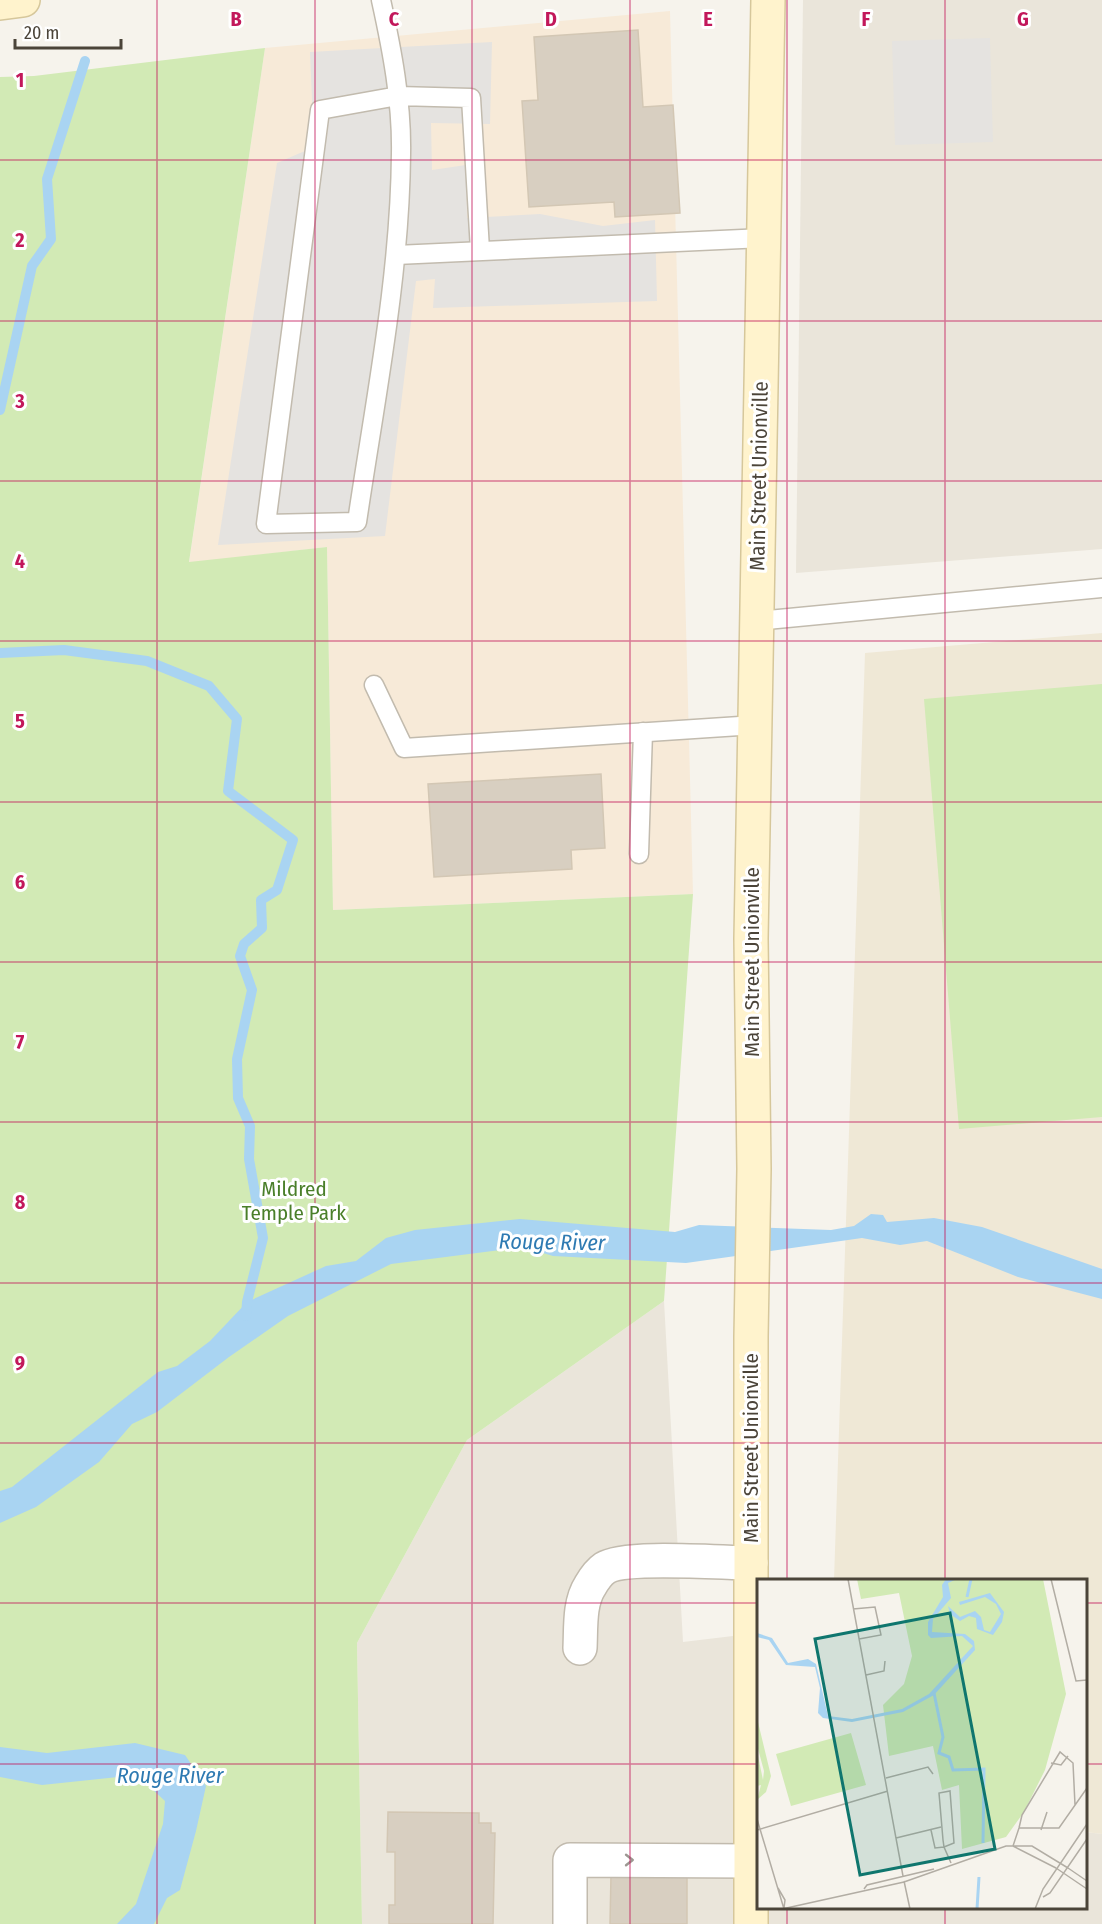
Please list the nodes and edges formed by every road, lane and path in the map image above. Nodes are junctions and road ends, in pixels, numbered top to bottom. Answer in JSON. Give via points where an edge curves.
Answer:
{"nodes":[{"id":1,"x":23,"y":0,"type":"edge"},
{"id":2,"x":381,"y":0,"type":"edge"},
{"id":3,"x":768,"y":0,"type":"edge"},
{"id":4,"x":0,"y":3,"type":"edge"},
{"id":5,"x":398,"y":96,"type":"junction"},
{"id":6,"x":764,"y":238,"type":"junction"},
{"id":7,"x":480,"y":250,"type":"junction"},
{"id":8,"x":396,"y":255,"type":"junction"},
{"id":9,"x":1102,"y":588,"type":"edge"},
{"id":10,"x":757,"y":621,"type":"junction"},
{"id":11,"x":374,"y":685,"type":"dead end"},
{"id":12,"x":755,"y":725,"type":"junction"},
{"id":13,"x":643,"y":732,"type":"junction"},
{"id":14,"x":639,"y":854,"type":"dead end"},
{"id":15,"x":751,"y":1563,"type":"junction"},
{"id":16,"x":580,"y":1648,"type":"dead end"},
{"id":17,"x":751,"y":1861,"type":"junction"},
{"id":18,"x":570,"y":1924,"type":"edge"},
{"id":19,"x":751,"y":1924,"type":"edge"}],
"edges":[{"from":1,"to":4,"type":"main road"},
{"from":2,"to":5,"type":"lane"},
{"from":3,"to":6,"type":"main road","name":"Main Street Unionville"},
{"from":5,"to":7,"type":"lane","via":[[471,98]]},
{"from":5,"to":8,"type":"lane","via":[[401,153]]},
{"from":5,"to":8,"type":"lane","via":[[320,110],[266,524],[357,522]]},
{"from":6,"to":7,"type":"lane"},
{"from":6,"to":10,"type":"main road","name":"Main Street Unionville"},
{"from":7,"to":8,"type":"lane"},
{"from":9,"to":10,"type":"lane"},
{"from":10,"to":12,"type":"main road","name":"Main Street Unionville"},
{"from":11,"to":13,"type":"lane","via":[[404,747]]},
{"from":12,"to":13,"type":"lane"},
{"from":12,"to":15,"type":"main road","name":"Main Street Unionville"},
{"from":13,"to":14,"type":"lane"},
{"from":15,"to":16,"type":"street","via":[[639,1561],[606,1567],[588,1588]]},
{"from":15,"to":17,"type":"main road","name":"Main Street Unionville"},
{"from":18,"to":17,"type":"street","one_way":true,"via":[[570,1860]]},
{"from":17,"to":19,"type":"main road","name":"Main Street Unionville"}]}
